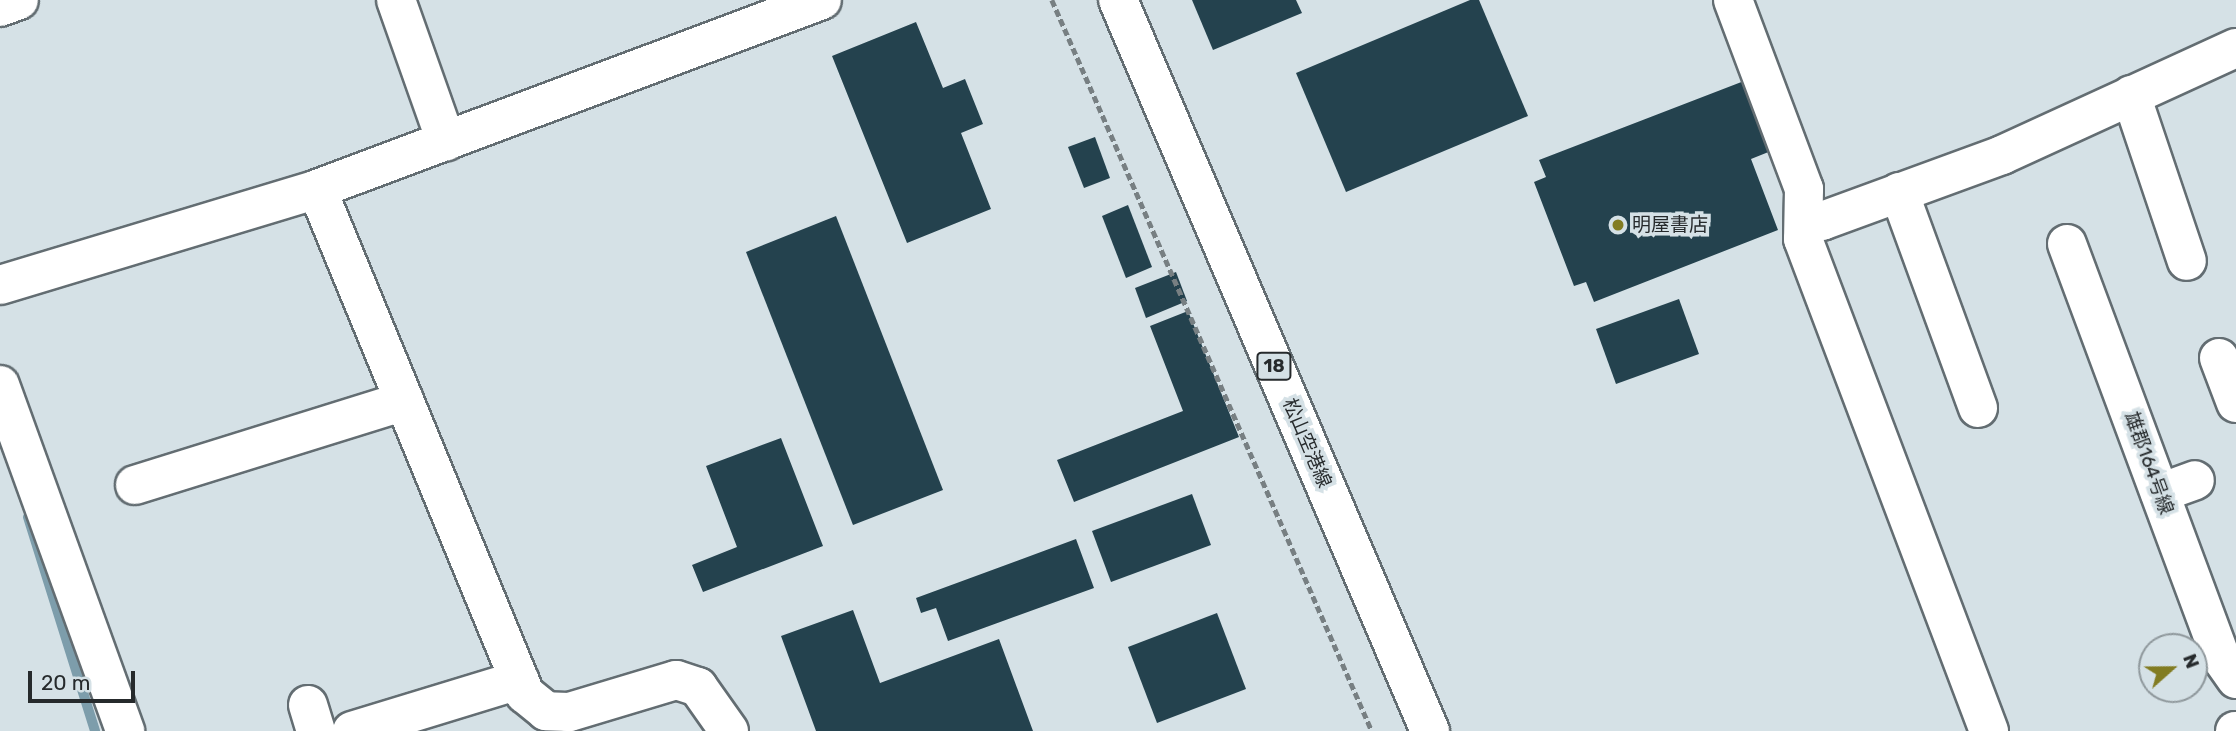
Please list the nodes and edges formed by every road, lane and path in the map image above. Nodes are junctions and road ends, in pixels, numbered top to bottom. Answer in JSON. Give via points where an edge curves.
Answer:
{"nodes":[{"id":1,"x":19,"y":0,"type":"edge"},
{"id":2,"x":396,"y":0,"type":"edge"},
{"id":3,"x":822,"y":0,"type":"edge"},
{"id":4,"x":1052,"y":0,"type":"edge"},
{"id":5,"x":1118,"y":0,"type":"edge"},
{"id":6,"x":1733,"y":0,"type":"edge"},
{"id":7,"x":0,"y":7,"type":"edge"},
{"id":8,"x":2236,"y":48,"type":"edge"},
{"id":9,"x":2132,"y":95,"type":"junction"},
{"id":10,"x":446,"y":141,"type":"junction"},
{"id":11,"x":317,"y":189,"type":"junction"},
{"id":12,"x":1899,"y":192,"type":"junction"},
{"id":13,"x":1806,"y":221,"type":"junction"},
{"id":14,"x":2084,"y":258,"type":"dead end"},
{"id":15,"x":2187,"y":261,"type":"dead end"},
{"id":16,"x":0,"y":285,"type":"edge"},
{"id":17,"x":0,"y":385,"type":"edge"},
{"id":18,"x":404,"y":401,"type":"junction"},
{"id":19,"x":1978,"y":408,"type":"dead end"},
{"id":20,"x":2195,"y":480,"type":"dead end"},
{"id":21,"x":135,"y":485,"type":"dead end"},
{"id":22,"x":2160,"y":493,"type":"junction"},
{"id":23,"x":519,"y":680,"type":"junction"},
{"id":24,"x":2236,"y":680,"type":"edge"},
{"id":25,"x":125,"y":731,"type":"edge"},
{"id":26,"x":352,"y":731,"type":"edge"},
{"id":27,"x":729,"y":731,"type":"edge"},
{"id":28,"x":1372,"y":731,"type":"edge"},
{"id":29,"x":1430,"y":731,"type":"edge"},
{"id":30,"x":1989,"y":731,"type":"edge"}],
"edges":[{"from":1,"to":7,"type":"street"},
{"from":2,"to":10,"type":"street"},
{"from":3,"to":10,"type":"street"},
{"from":4,"to":28,"type":"path"},
{"from":5,"to":29,"type":"street","name":"松山空港線","number":"18"},
{"from":6,"to":13,"type":"street","via":[[1804,188]]},
{"from":8,"to":9,"type":"street"},
{"from":9,"to":12,"type":"street","via":[[2002,155]]},
{"from":9,"to":15,"type":"street"},
{"from":10,"to":11,"type":"street"},
{"from":11,"to":16,"type":"street"},
{"from":11,"to":18,"type":"street"},
{"from":12,"to":13,"type":"street","via":[[1822,221]]},
{"from":12,"to":19,"type":"street"},
{"from":13,"to":30,"type":"street","via":[[1803,239]]},
{"from":14,"to":22,"type":"street","name":"雄郡164号線"},
{"from":17,"to":25,"type":"street"},
{"from":18,"to":21,"type":"street"},
{"from":18,"to":23,"type":"street"},
{"from":20,"to":22,"type":"street"},
{"from":22,"to":24,"type":"street","name":"雄郡164号線","via":[[2220,656]]},
{"from":23,"to":26,"type":"street"},
{"from":23,"to":27,"type":"street","via":[[525,694],[546,711],[569,712],[676,680],[698,687]]}]}
